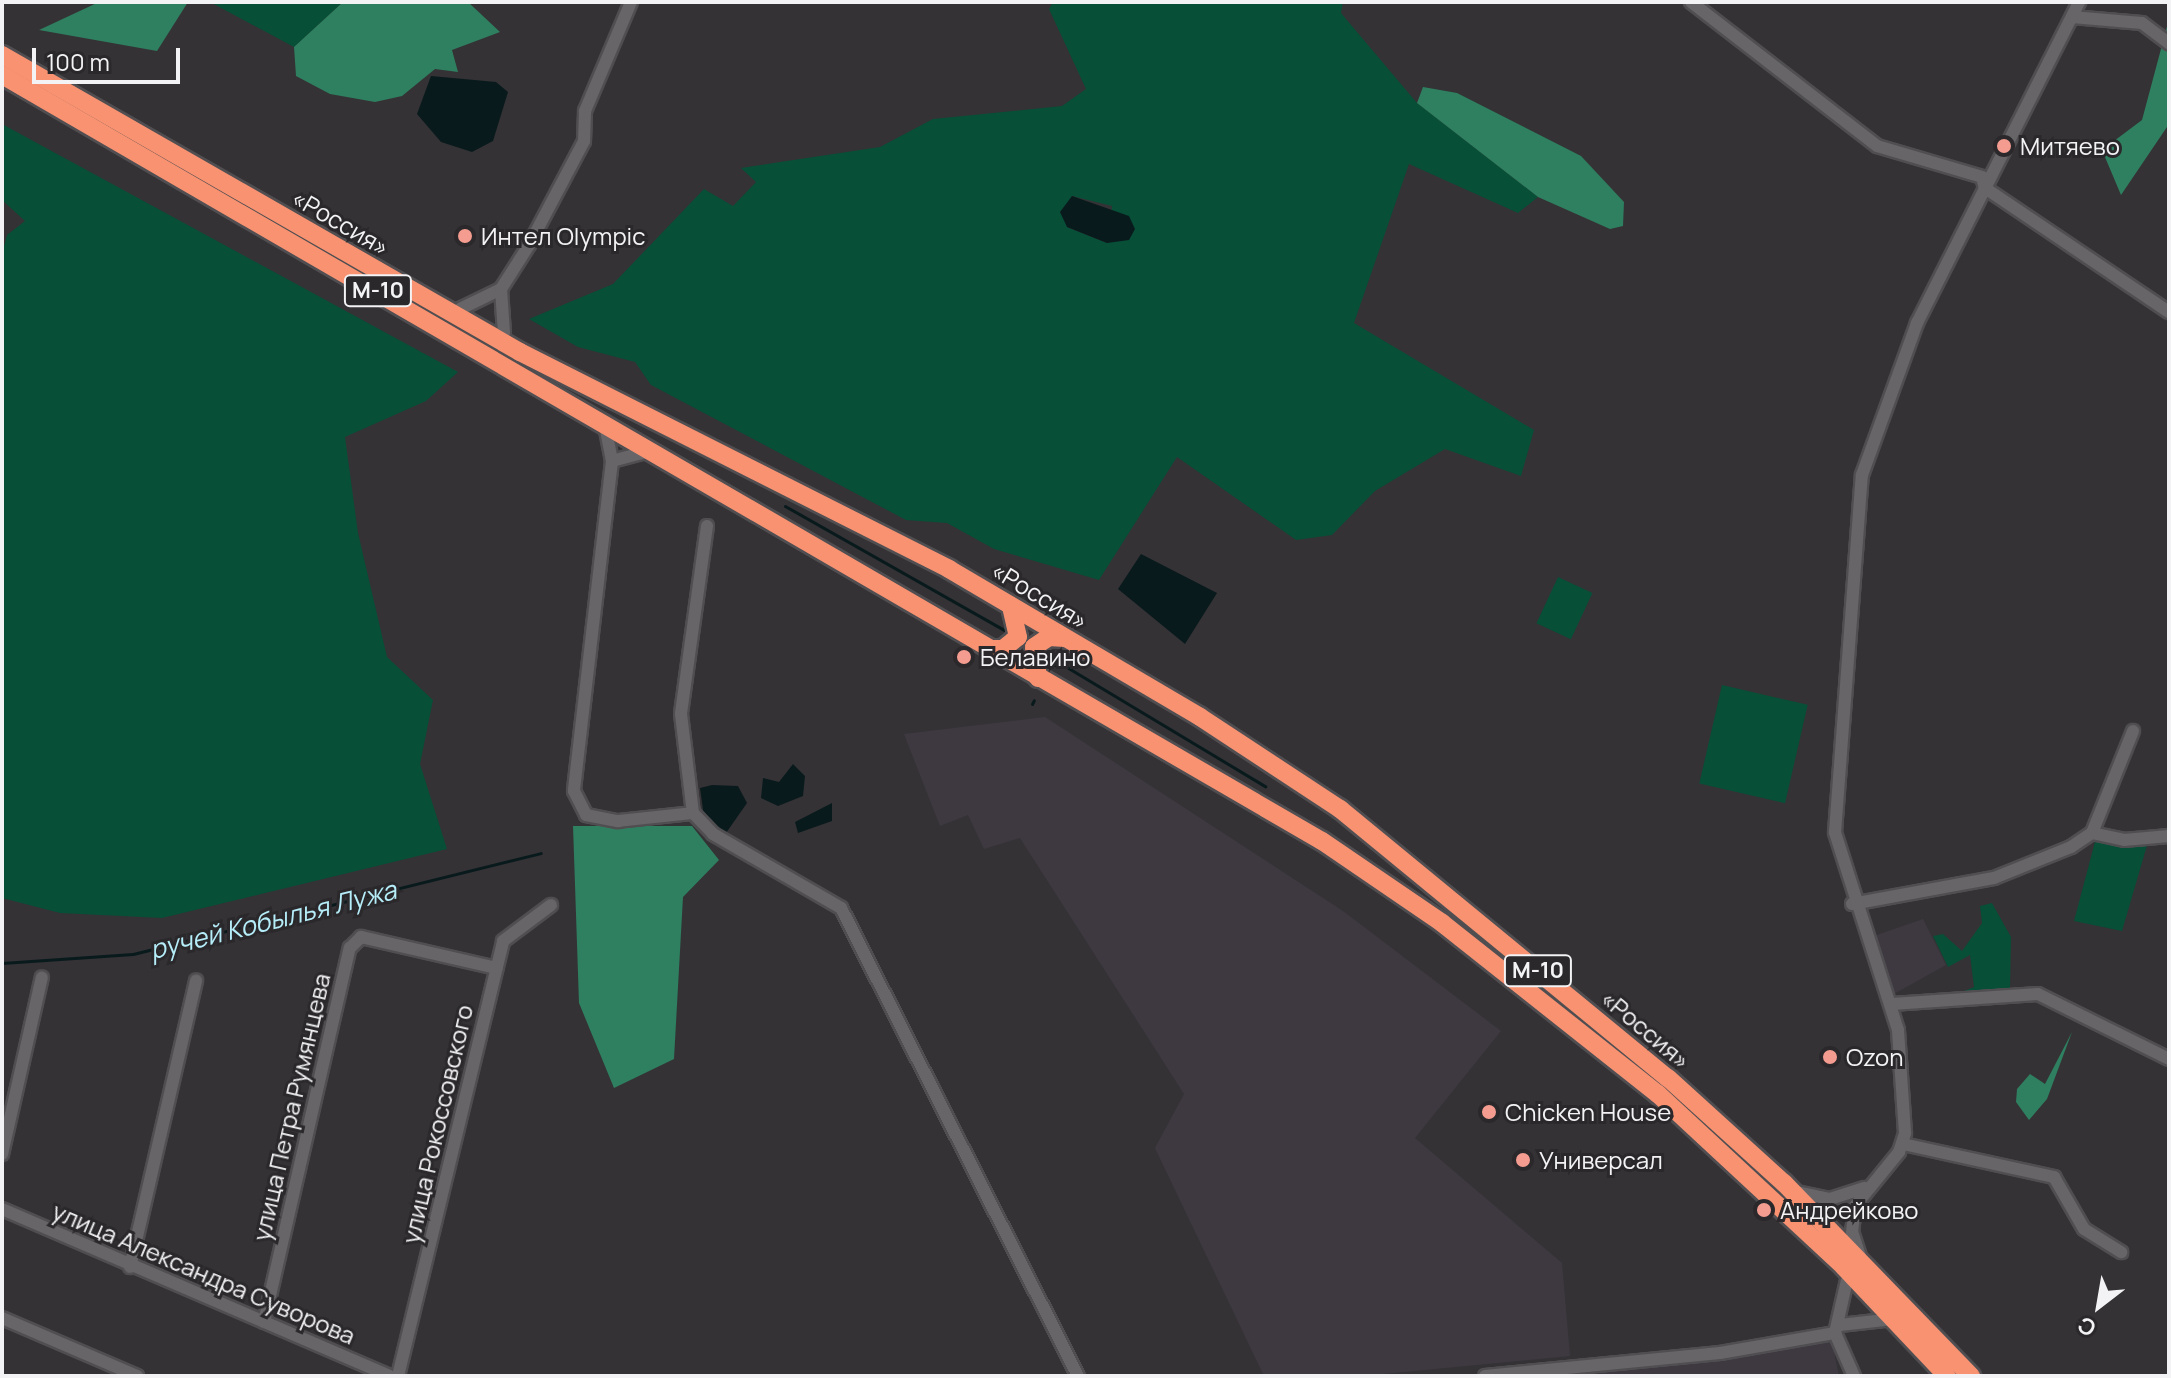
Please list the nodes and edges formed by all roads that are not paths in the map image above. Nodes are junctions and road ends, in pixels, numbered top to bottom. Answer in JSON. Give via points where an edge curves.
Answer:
{"nodes":[{"id":1,"x":631,"y":2,"type":"edge"},
{"id":2,"x":1691,"y":2,"type":"edge"},
{"id":3,"x":2079,"y":2,"type":"edge"},
{"id":4,"x":2072,"y":17,"type":"junction"},
{"id":5,"x":2169,"y":43,"type":"edge"},
{"id":6,"x":2,"y":55,"type":"edge"},
{"id":7,"x":2,"y":75,"type":"edge"},
{"id":8,"x":1985,"y":188,"type":"junction"},
{"id":9,"x":501,"y":289,"type":"junction"},
{"id":10,"x":419,"y":295,"type":"junction"},
{"id":11,"x":460,"y":309,"type":"junction"},
{"id":12,"x":2169,"y":312,"type":"edge"},
{"id":13,"x":504,"y":333,"type":"junction"},
{"id":14,"x":600,"y":419,"type":"junction"},
{"id":15,"x":678,"y":434,"type":"junction"},
{"id":16,"x":659,"y":453,"type":"junction"},
{"id":17,"x":612,"y":461,"type":"junction"},
{"id":18,"x":707,"y":526,"type":"dead end"},
{"id":19,"x":1008,"y":603,"type":"junction"},
{"id":20,"x":1067,"y":639,"type":"junction"},
{"id":21,"x":988,"y":649,"type":"junction"},
{"id":22,"x":1038,"y":678,"type":"junction"},
{"id":23,"x":2133,"y":731,"type":"dead end"},
{"id":24,"x":693,"y":813,"type":"junction"},
{"id":25,"x":2092,"y":833,"type":"junction"},
{"id":26,"x":2169,"y":836,"type":"edge"},
{"id":27,"x":1852,"y":904,"type":"junction"},
{"id":28,"x":551,"y":905,"type":"dead end"},
{"id":29,"x":496,"y":968,"type":"junction"},
{"id":30,"x":42,"y":977,"type":"dead end"},
{"id":31,"x":196,"y":981,"type":"dead end"},
{"id":32,"x":1892,"y":1004,"type":"junction"},
{"id":33,"x":1584,"y":1033,"type":"junction"},
{"id":34,"x":2169,"y":1059,"type":"edge"},
{"id":35,"x":1903,"y":1144,"type":"junction"},
{"id":36,"x":2,"y":1154,"type":"edge"},
{"id":37,"x":1784,"y":1183,"type":"junction"},
{"id":38,"x":1867,"y":1187,"type":"junction"},
{"id":39,"x":2,"y":1209,"type":"edge"},
{"id":40,"x":2121,"y":1252,"type":"dead end"},
{"id":41,"x":1867,"y":1265,"type":"junction"},
{"id":42,"x":130,"y":1267,"type":"junction"},
{"id":43,"x":1847,"y":1280,"type":"junction"},
{"id":44,"x":2,"y":1318,"type":"edge"},
{"id":45,"x":1885,"y":1320,"type":"junction"},
{"id":46,"x":264,"y":1322,"type":"junction"},
{"id":47,"x":1838,"y":1329,"type":"junction"},
{"id":48,"x":137,"y":1376,"type":"edge"},
{"id":49,"x":389,"y":1376,"type":"edge"},
{"id":50,"x":398,"y":1376,"type":"edge"},
{"id":51,"x":1078,"y":1376,"type":"edge"},
{"id":52,"x":1485,"y":1376,"type":"edge"},
{"id":53,"x":1854,"y":1376,"type":"edge"},
{"id":54,"x":1940,"y":1376,"type":"edge"},
{"id":55,"x":1947,"y":1376,"type":"edge"},
{"id":56,"x":1971,"y":1376,"type":"edge"}],
"edges":[{"from":1,"to":9,"type":"street","via":[[585,111],[584,141]]},
{"from":2,"to":8,"type":"street","via":[[1877,146],[1982,177]]},
{"from":3,"to":4,"type":"street"},
{"from":4,"to":5,"type":"street","via":[[2142,23]]},
{"from":4,"to":8,"type":"street"},
{"from":6,"to":10,"type":"highway","name":"«Россия»","number":"М-10"},
{"from":7,"to":14,"type":"highway","name":"«Россия»","number":"М-10"},
{"from":8,"to":12,"type":"street"},
{"from":8,"to":27,"type":"street","via":[[1917,323],[1862,475],[1834,808]]},
{"from":9,"to":11,"type":"street"},
{"from":9,"to":13,"type":"street"},
{"from":10,"to":11,"type":"highway"},
{"from":10,"to":15,"type":"highway","name":"«Россия»","number":"М-10"},
{"from":11,"to":13,"type":"highway"},
{"from":13,"to":15,"type":"highway","via":[[661,415]]},
{"from":14,"to":16,"type":"highway","name":"«Россия»","number":"М-10"},
{"from":14,"to":17,"type":"street"},
{"from":15,"to":19,"type":"highway","name":"«Россия»","number":"М-10"},
{"from":16,"to":17,"type":"street"},
{"from":16,"to":21,"type":"highway","name":"«Россия»","number":"М-10"},
{"from":17,"to":24,"type":"street","via":[[574,791],[586,815],[618,821]]},
{"from":18,"to":24,"type":"street","via":[[681,714]]},
{"from":19,"to":20,"type":"highway","name":"«Россия»","number":"М-10"},
{"from":19,"to":21,"type":"highway","via":[[1019,618],[1018,637],[1003,649]]},
{"from":20,"to":22,"type":"highway","via":[[1036,644],[1030,662]]},
{"from":20,"to":37,"type":"highway","name":"«Россия»","number":"М-10","via":[[1340,809],[1668,1078]]},
{"from":21,"to":22,"type":"highway","name":"«Россия»","number":"М-10"},
{"from":22,"to":33,"type":"highway","name":"«Россия»","number":"М-10","via":[[1322,841]]},
{"from":23,"to":25,"type":"street"},
{"from":24,"to":51,"type":"street","via":[[713,834],[841,908]]},
{"from":25,"to":26,"type":"street","via":[[2124,840]]},
{"from":25,"to":27,"type":"street","via":[[2034,866]]},
{"from":27,"to":32,"type":"street"},
{"from":28,"to":29,"type":"street","name":"улица Рокоссовского","via":[[509,932]]},
{"from":29,"to":46,"type":"street","name":"улица Петра Румянцева","via":[[361,937],[350,948]]},
{"from":29,"to":50,"type":"street","name":"улица Рокоссовского"},
{"from":30,"to":36,"type":"street"},
{"from":31,"to":42,"type":"street"},
{"from":32,"to":34,"type":"street","via":[[2038,994]]},
{"from":32,"to":35,"type":"street","via":[[1902,1051]]},
{"from":33,"to":43,"type":"highway"},
{"from":33,"to":55,"type":"highway","name":"«Россия»","number":"М-10","via":[[1736,1162]]},
{"from":35,"to":38,"type":"street"},
{"from":35,"to":40,"type":"street","via":[[2054,1177],[2084,1229]]},
{"from":37,"to":38,"type":"street","via":[[1823,1199]]},
{"from":37,"to":41,"type":"highway","name":"«Россия»","number":"М-10"},
{"from":38,"to":41,"type":"street","via":[[1852,1228]]},
{"from":39,"to":42,"type":"street","name":"улица Александра Суворова"},
{"from":41,"to":56,"type":"highway","name":"«Россия»","number":"М-10"},
{"from":42,"to":46,"type":"street","name":"улица Александра Суворова"},
{"from":43,"to":45,"type":"highway"},
{"from":43,"to":47,"type":"street"},
{"from":44,"to":48,"type":"street"},
{"from":45,"to":47,"type":"street"},
{"from":45,"to":54,"type":"highway"},
{"from":46,"to":49,"type":"street","name":"улица Александра Суворова"},
{"from":47,"to":52,"type":"street","via":[[1720,1353]]},
{"from":47,"to":53,"type":"street"}]}
